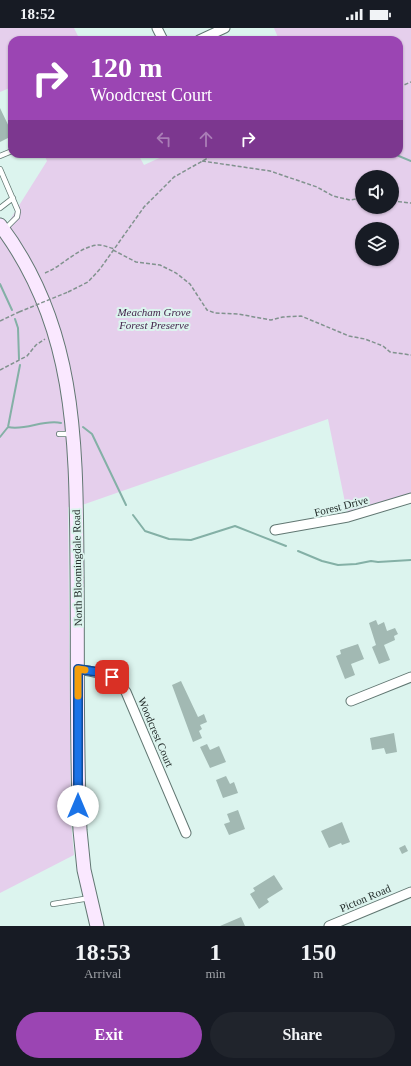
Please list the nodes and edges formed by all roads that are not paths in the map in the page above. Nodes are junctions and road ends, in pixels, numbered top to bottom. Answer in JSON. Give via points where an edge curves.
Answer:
{"nodes":[{"id":1,"x":225,"y":28,"type":"edge"},
{"id":2,"x":208,"y":36,"type":"edge"},
{"id":3,"x":0,"y":169,"type":"edge"},
{"id":4,"x":13,"y":198,"type":"junction"},
{"id":5,"x":0,"y":208,"type":"edge"},
{"id":6,"x":2,"y":227,"type":"edge"},
{"id":7,"x":59,"y":434,"type":"dead end"},
{"id":8,"x":73,"y":434,"type":"junction"},
{"id":9,"x":411,"y":498,"type":"edge"},
{"id":10,"x":275,"y":530,"type":"dead end"},
{"id":11,"x":78,"y":669,"type":"junction"},
{"id":12,"x":411,"y":677,"type":"edge"},
{"id":13,"x":351,"y":700,"type":"dead end"},
{"id":14,"x":186,"y":833,"type":"dead end"},
{"id":15,"x":411,"y":892,"type":"edge"},
{"id":16,"x":90,"y":898,"type":"junction"},
{"id":17,"x":53,"y":904,"type":"dead end"},
{"id":18,"x":97,"y":926,"type":"edge"},
{"id":19,"x":329,"y":926,"type":"edge"}],
"edges":[{"from":1,"to":2,"type":"street"},
{"from":3,"to":4,"type":"lane"},
{"from":4,"to":5,"type":"lane"},
{"from":4,"to":6,"type":"lane","via":[[18,210],[17,217]]},
{"from":6,"to":8,"type":"main road","name":"North Bloomingdale Road","via":[[32,277],[56,334],[67,381]]},
{"from":7,"to":8,"type":"lane"},
{"from":8,"to":11,"type":"main road","name":"North Bloomingdale Road"},
{"from":9,"to":10,"type":"street","name":"Forest Drive","via":[[348,518]]},
{"from":11,"to":14,"type":"street","name":"Woodcrest Court","via":[[104,673],[119,682],[126,692]]},
{"from":11,"to":16,"type":"main road","name":"North Bloomingdale Road","via":[[80,830]]},
{"from":12,"to":13,"type":"street"},
{"from":15,"to":19,"type":"street","name":"Picton Road"},
{"from":16,"to":17,"type":"lane"},
{"from":16,"to":18,"type":"main road","name":"North Bloomingdale Road"}]}
